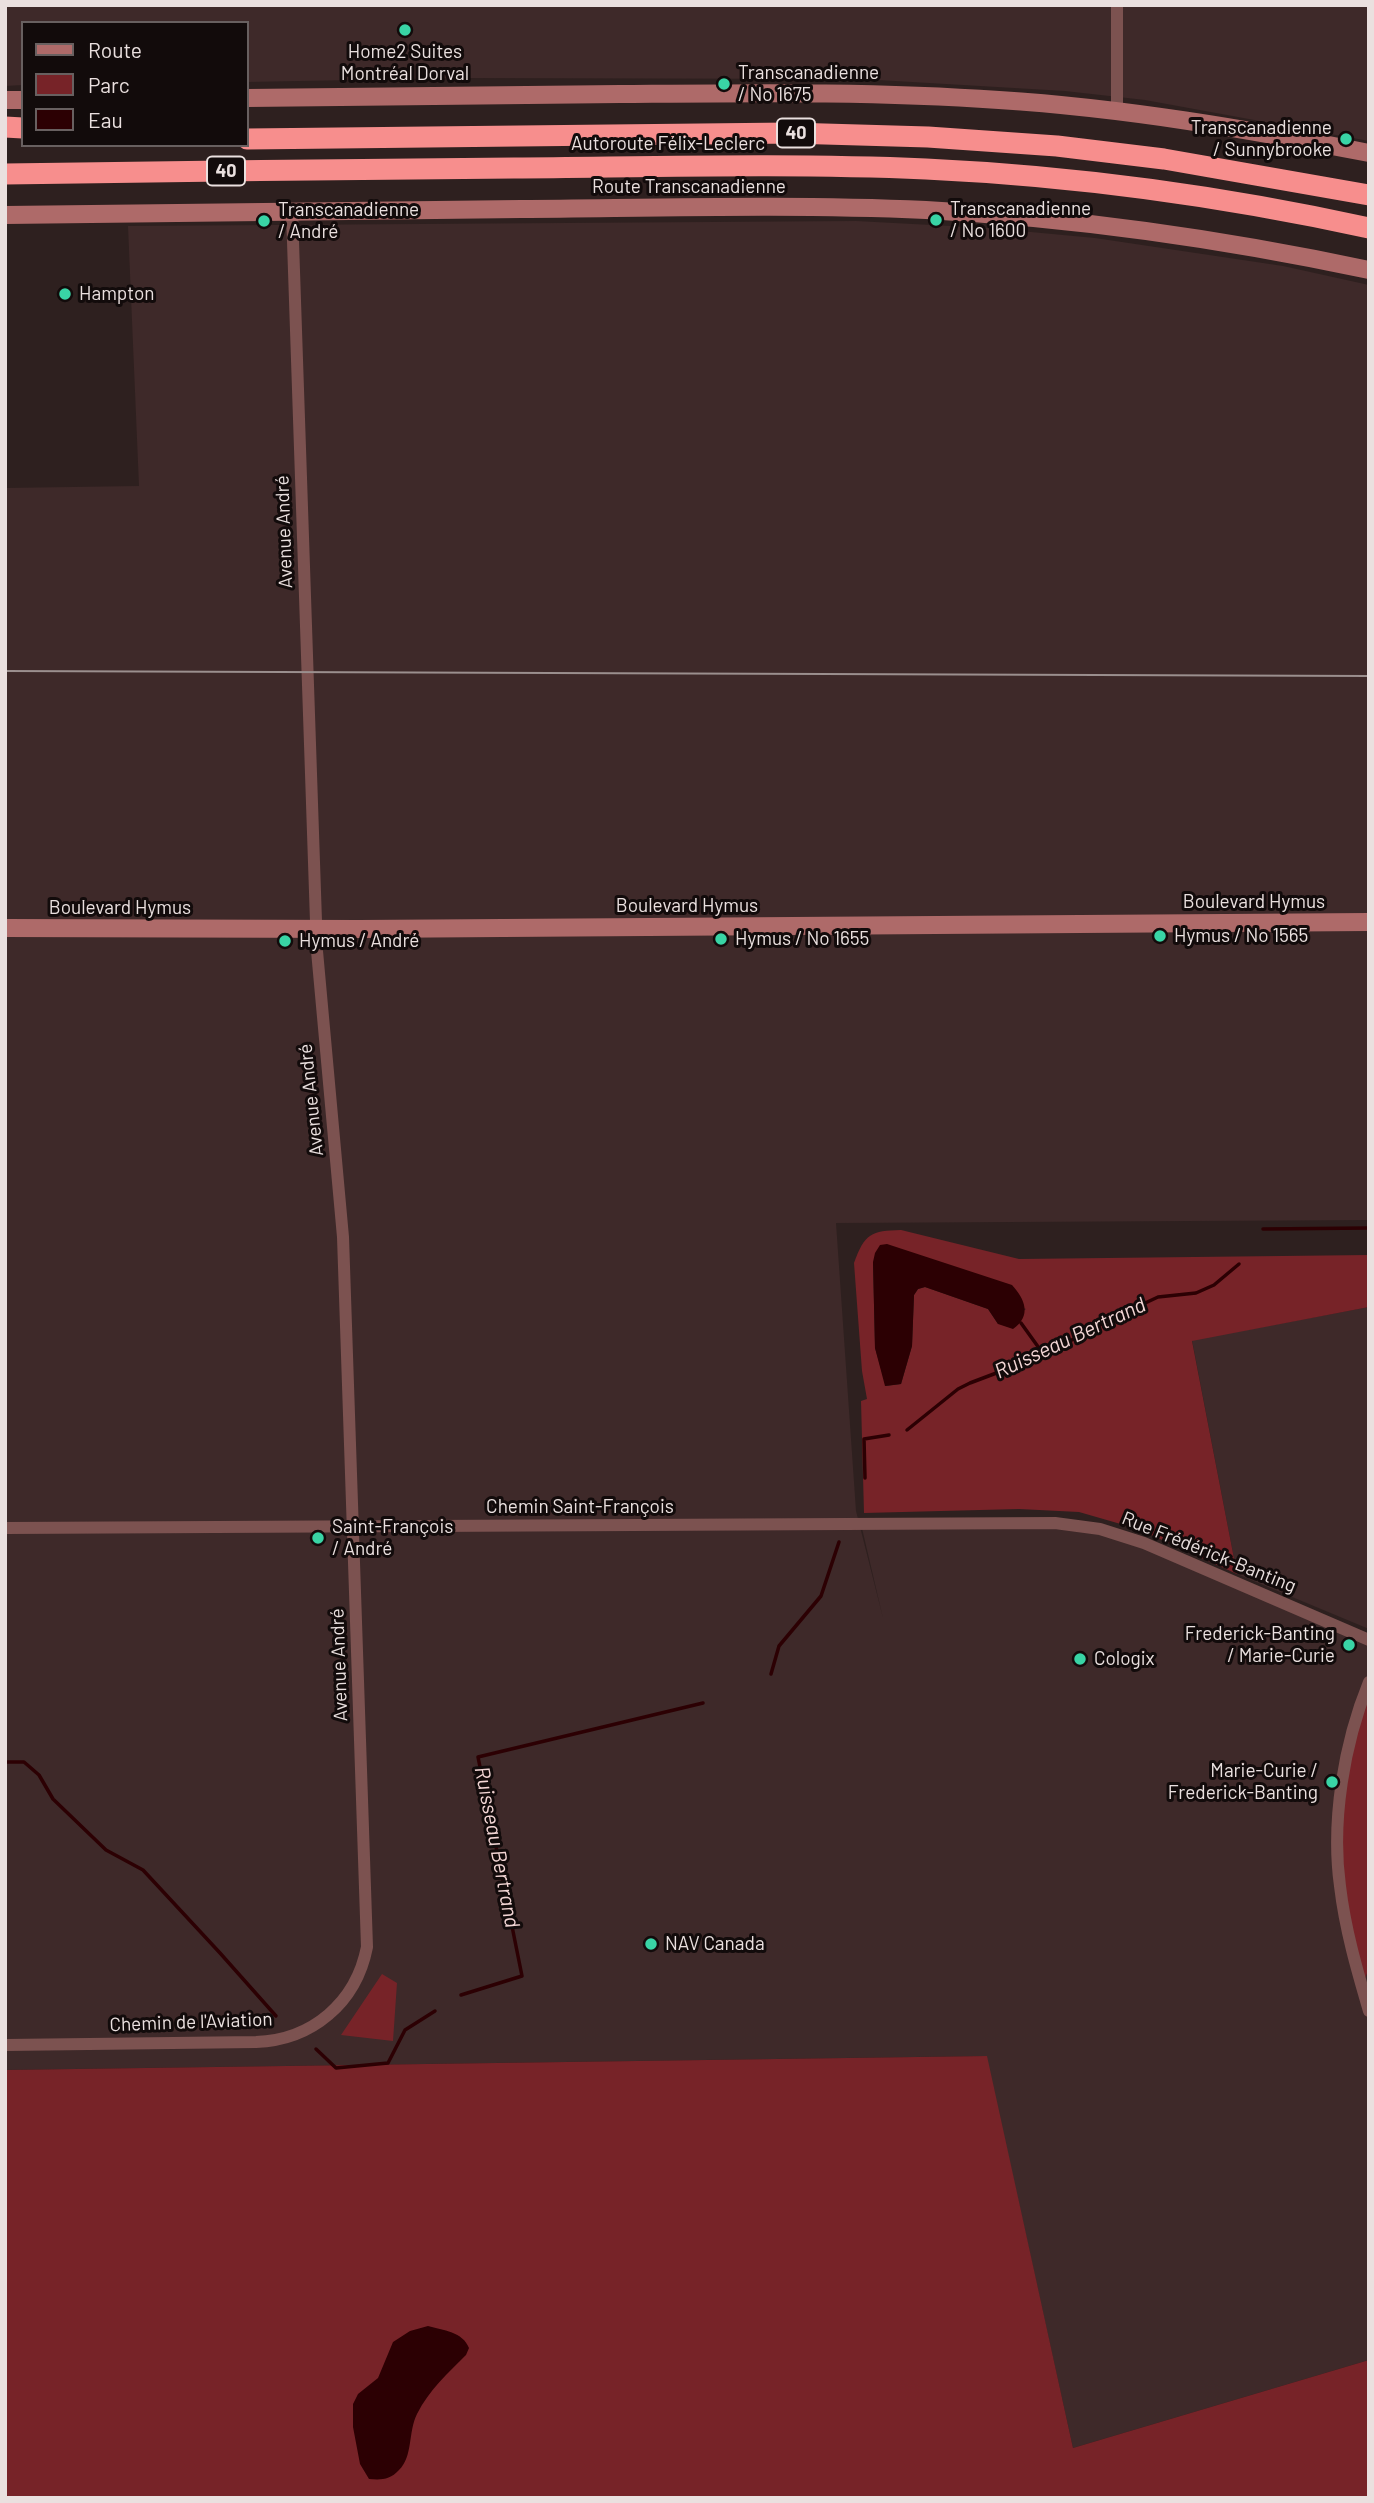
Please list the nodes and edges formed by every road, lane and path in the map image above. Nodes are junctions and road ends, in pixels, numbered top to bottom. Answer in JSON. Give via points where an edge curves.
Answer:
{"nodes":[{"id":1,"x":1117,"y":5,"type":"edge"},
{"id":2,"x":248,"y":98,"type":"edge"},
{"id":3,"x":1116,"y":111,"type":"junction"},
{"id":4,"x":248,"y":138,"type":"edge"},
{"id":5,"x":1369,"y":153,"type":"edge"},
{"id":6,"x":83,"y":173,"type":"junction"},
{"id":7,"x":5,"y":174,"type":"edge"},
{"id":8,"x":5,"y":180,"type":"edge"},
{"id":9,"x":1369,"y":195,"type":"edge"},
{"id":10,"x":292,"y":212,"type":"junction"},
{"id":11,"x":1299,"y":214,"type":"junction"},
{"id":12,"x":5,"y":215,"type":"edge"},
{"id":13,"x":1369,"y":228,"type":"edge"},
{"id":14,"x":1369,"y":238,"type":"edge"},
{"id":15,"x":1369,"y":270,"type":"edge"},
{"id":16,"x":1369,"y":922,"type":"edge"},
{"id":17,"x":5,"y":928,"type":"edge"},
{"id":18,"x":317,"y":929,"type":"junction"},
{"id":19,"x":861,"y":1524,"type":"joint"},
{"id":20,"x":353,"y":1527,"type":"junction"},
{"id":21,"x":5,"y":1528,"type":"edge"},
{"id":22,"x":1369,"y":1640,"type":"edge"},
{"id":23,"x":1369,"y":1682,"type":"edge"},
{"id":24,"x":355,"y":1982,"type":"joint"},
{"id":25,"x":1369,"y":2011,"type":"edge"},
{"id":26,"x":5,"y":2045,"type":"edge"}],
"edges":[{"from":1,"to":3,"type":"street"},
{"from":2,"to":3,"type":"main road","via":[[835,93]]},
{"from":3,"to":5,"type":"main road"},
{"from":4,"to":9,"type":"highway","name":"Autoroute Félix-Leclerc","number":"40","via":[[919,136],[1164,159]]},
{"from":6,"to":7,"type":"highway","name":"Autoroute Félix-Leclerc","number":"40"},
{"from":6,"to":8,"type":"highway"},
{"from":6,"to":11,"type":"highway","name":"Autoroute Félix-Leclerc","number":"40","via":[[900,168],[1083,181]]},
{"from":10,"to":12,"type":"main road","name":"Route Transcanadienne"},
{"from":10,"to":15,"type":"main road","name":"Route Transcanadienne","via":[[770,207],[927,211],[1157,232]]},
{"from":10,"to":18,"type":"street","name":"Avenue André"},
{"from":11,"to":13,"type":"highway","name":"Autoroute Félix-Leclerc","number":"40"},
{"from":11,"to":14,"type":"highway"},
{"from":16,"to":18,"type":"main road","name":"Boulevard Hymus"},
{"from":17,"to":18,"type":"main road","name":"Boulevard Hymus"},
{"from":18,"to":20,"type":"street","name":"Avenue André","via":[[342,1224]]},
{"from":19,"to":20,"type":"street","name":"Chemin Saint-François"},
{"from":19,"to":22,"type":"street","name":"Rue Frédérick-Banting","via":[[1055,1523],[1101,1529]]},
{"from":20,"to":21,"type":"street","name":"Chemin Saint-François"},
{"from":20,"to":24,"type":"street","name":"Avenue André","via":[[367,1930],[365,1956]]},
{"from":23,"to":25,"type":"street","via":[[1347,1751],[1338,1818],[1339,1884]]},
{"from":24,"to":26,"type":"street","name":"Chemin de l'Aviation","via":[[340,2005],[320,2022],[281,2039]]}]}
